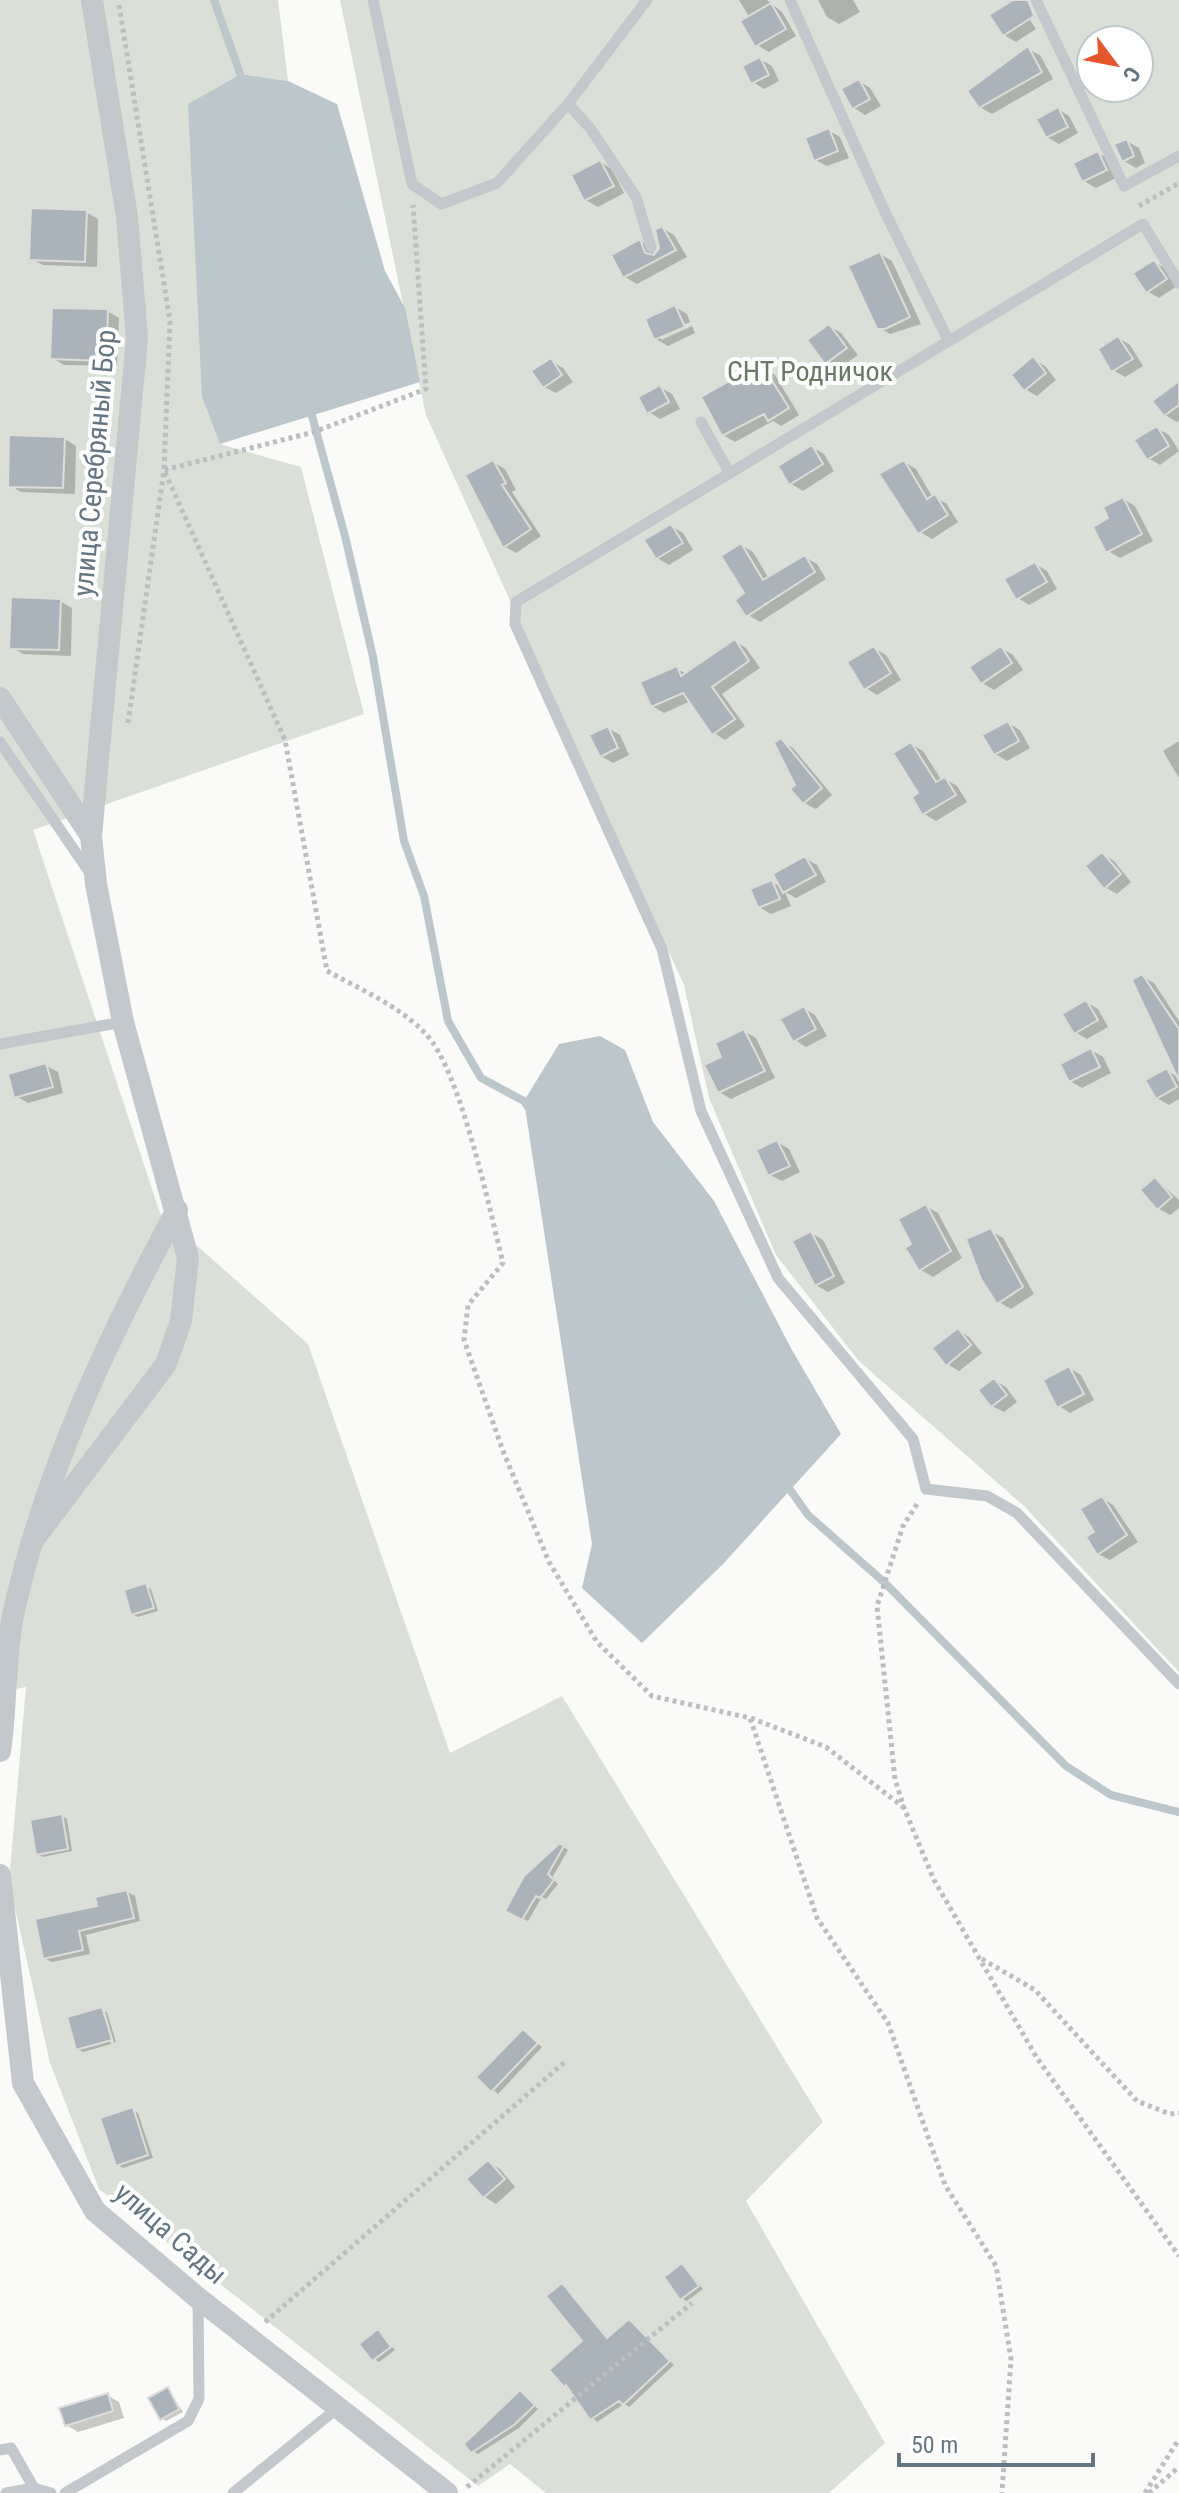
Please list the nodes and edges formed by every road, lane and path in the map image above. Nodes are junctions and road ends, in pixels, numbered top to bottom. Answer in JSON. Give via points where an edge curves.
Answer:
{"nodes":[{"id":1,"x":92,"y":0,"type":"edge"},
{"id":2,"x":118,"y":0,"type":"edge"},
{"id":3,"x":373,"y":0,"type":"edge"},
{"id":4,"x":647,"y":0,"type":"edge"},
{"id":5,"x":790,"y":0,"type":"edge"},
{"id":6,"x":1036,"y":0,"type":"edge"},
{"id":7,"x":568,"y":104,"type":"junction"},
{"id":8,"x":1179,"y":156,"type":"edge"},
{"id":9,"x":1179,"y":183,"type":"edge"},
{"id":10,"x":412,"y":184,"type":"junction"},
{"id":11,"x":1124,"y":186,"type":"junction"},
{"id":12,"x":1134,"y":208,"type":"junction"},
{"id":13,"x":1143,"y":224,"type":"junction"},
{"id":14,"x":651,"y":247,"type":"dead end"},
{"id":15,"x":1179,"y":283,"type":"edge"},
{"id":16,"x":948,"y":340,"type":"junction"},
{"id":17,"x":701,"y":422,"type":"dead end"},
{"id":18,"x":164,"y":470,"type":"junction"},
{"id":19,"x":729,"y":472,"type":"junction"},
{"id":20,"x":0,"y":698,"type":"edge"},
{"id":21,"x":128,"y":724,"type":"dead end"},
{"id":22,"x":0,"y":742,"type":"edge"},
{"id":23,"x":91,"y":836,"type":"junction"},
{"id":24,"x":96,"y":884,"type":"junction"},
{"id":25,"x":123,"y":1022,"type":"junction"},
{"id":26,"x":0,"y":1044,"type":"edge"},
{"id":27,"x":177,"y":1210,"type":"junction"},
{"id":28,"x":926,"y":1489,"type":"junction"},
{"id":29,"x":31,"y":1543,"type":"junction"},
{"id":30,"x":1179,"y":1684,"type":"edge"},
{"id":31,"x":750,"y":1718,"type":"junction"},
{"id":32,"x":2,"y":1720,"type":"edge"},
{"id":33,"x":0,"y":1751,"type":"edge"},
{"id":34,"x":904,"y":1808,"type":"junction"},
{"id":35,"x":0,"y":1875,"type":"edge"},
{"id":36,"x":981,"y":1958,"type":"junction"},
{"id":37,"x":567,"y":2060,"type":"dead end"},
{"id":38,"x":1179,"y":2113,"type":"edge"},
{"id":39,"x":1179,"y":2256,"type":"edge"},
{"id":40,"x":198,"y":2298,"type":"junction"},
{"id":41,"x":692,"y":2303,"type":"dead end"},
{"id":42,"x":249,"y":2335,"type":"junction"},
{"id":43,"x":340,"y":2406,"type":"junction"},
{"id":44,"x":1179,"y":2439,"type":"edge"},
{"id":45,"x":0,"y":2450,"type":"edge"},
{"id":46,"x":1179,"y":2467,"type":"edge"},
{"id":47,"x":34,"y":2488,"type":"junction"},
{"id":48,"x":6,"y":2493,"type":"edge"},
{"id":49,"x":51,"y":2493,"type":"edge"},
{"id":50,"x":65,"y":2493,"type":"edge"},
{"id":51,"x":233,"y":2493,"type":"edge"},
{"id":52,"x":447,"y":2493,"type":"edge"},
{"id":53,"x":460,"y":2493,"type":"edge"},
{"id":54,"x":1002,"y":2493,"type":"edge"},
{"id":55,"x":1147,"y":2493,"type":"edge"}],
"edges":[{"from":1,"to":23,"type":"street","name":"улица Серебряный Бор","via":[[127,217],[137,338]]},
{"from":2,"to":18,"type":"path","via":[[170,321]]},
{"from":3,"to":10,"type":"lane"},
{"from":4,"to":7,"type":"lane"},
{"from":5,"to":16,"type":"lane"},
{"from":6,"to":11,"type":"lane"},
{"from":7,"to":10,"type":"lane","via":[[497,183],[441,204]]},
{"from":7,"to":14,"type":"lane","via":[[636,197]]},
{"from":8,"to":11,"type":"lane"},
{"from":9,"to":12,"type":"path"},
{"from":10,"to":18,"type":"path","via":[[426,389],[314,432]]},
{"from":11,"to":12,"type":"path"},
{"from":12,"to":13,"type":"path"},
{"from":13,"to":15,"type":"lane"},
{"from":13,"to":16,"type":"lane"},
{"from":16,"to":19,"type":"lane"},
{"from":17,"to":19,"type":"lane"},
{"from":18,"to":21,"type":"path"},
{"from":18,"to":31,"type":"path","via":[[285,740],[327,971],[426,1034],[451,1083],[503,1263],[468,1305],[464,1340],[549,1562],[597,1642],[652,1696]]},
{"from":19,"to":28,"type":"lane","via":[[516,602],[515,624],[662,949],[701,1111],[778,1278],[913,1439]]},
{"from":20,"to":23,"type":"street"},
{"from":22,"to":24,"type":"lane"},
{"from":23,"to":24,"type":"street","name":"улица Серебряный Бор"},
{"from":24,"to":25,"type":"street","name":"улица Серебряный Бор"},
{"from":25,"to":26,"type":"lane"},
{"from":25,"to":27,"type":"street","name":"улица Серебряный Бор"},
{"from":27,"to":29,"type":"street","via":[[115,1325],[56,1466]]},
{"from":27,"to":29,"type":"street","name":"улица Серебряный Бор","via":[[188,1258],[187,1281],[166,1364]]},
{"from":28,"to":30,"type":"lane","via":[[987,1496],[1017,1513]]},
{"from":28,"to":34,"type":"path","via":[[903,1526],[877,1606],[895,1779]]},
{"from":29,"to":32,"type":"street","via":[[13,1615]]},
{"from":31,"to":34,"type":"path","via":[[826,1747]]},
{"from":31,"to":54,"type":"path","via":[[817,1918],[888,2023],[945,2185],[996,2266],[1011,2359]]},
{"from":32,"to":33,"type":"street"},
{"from":34,"to":36,"type":"path","via":[[934,1880]]},
{"from":35,"to":40,"type":"street","name":"улица Сады","via":[[23,2083],[95,2211]]},
{"from":36,"to":38,"type":"path","via":[[1035,1990],[1137,2101]]},
{"from":36,"to":39,"type":"path","via":[[1037,2058]]},
{"from":37,"to":42,"type":"path"},
{"from":40,"to":42,"type":"street","name":"улица Сады"},
{"from":40,"to":50,"type":"lane","via":[[199,2399],[188,2421]]},
{"from":41,"to":53,"type":"path"},
{"from":42,"to":43,"type":"street","name":"улица Сады"},
{"from":43,"to":51,"type":"lane"},
{"from":43,"to":52,"type":"street","name":"улица Сады"},
{"from":44,"to":55,"type":"path"},
{"from":45,"to":47,"type":"lane","via":[[11,2448]]},
{"from":46,"to":55,"type":"path"},
{"from":47,"to":48,"type":"lane"},
{"from":47,"to":49,"type":"lane"}]}
